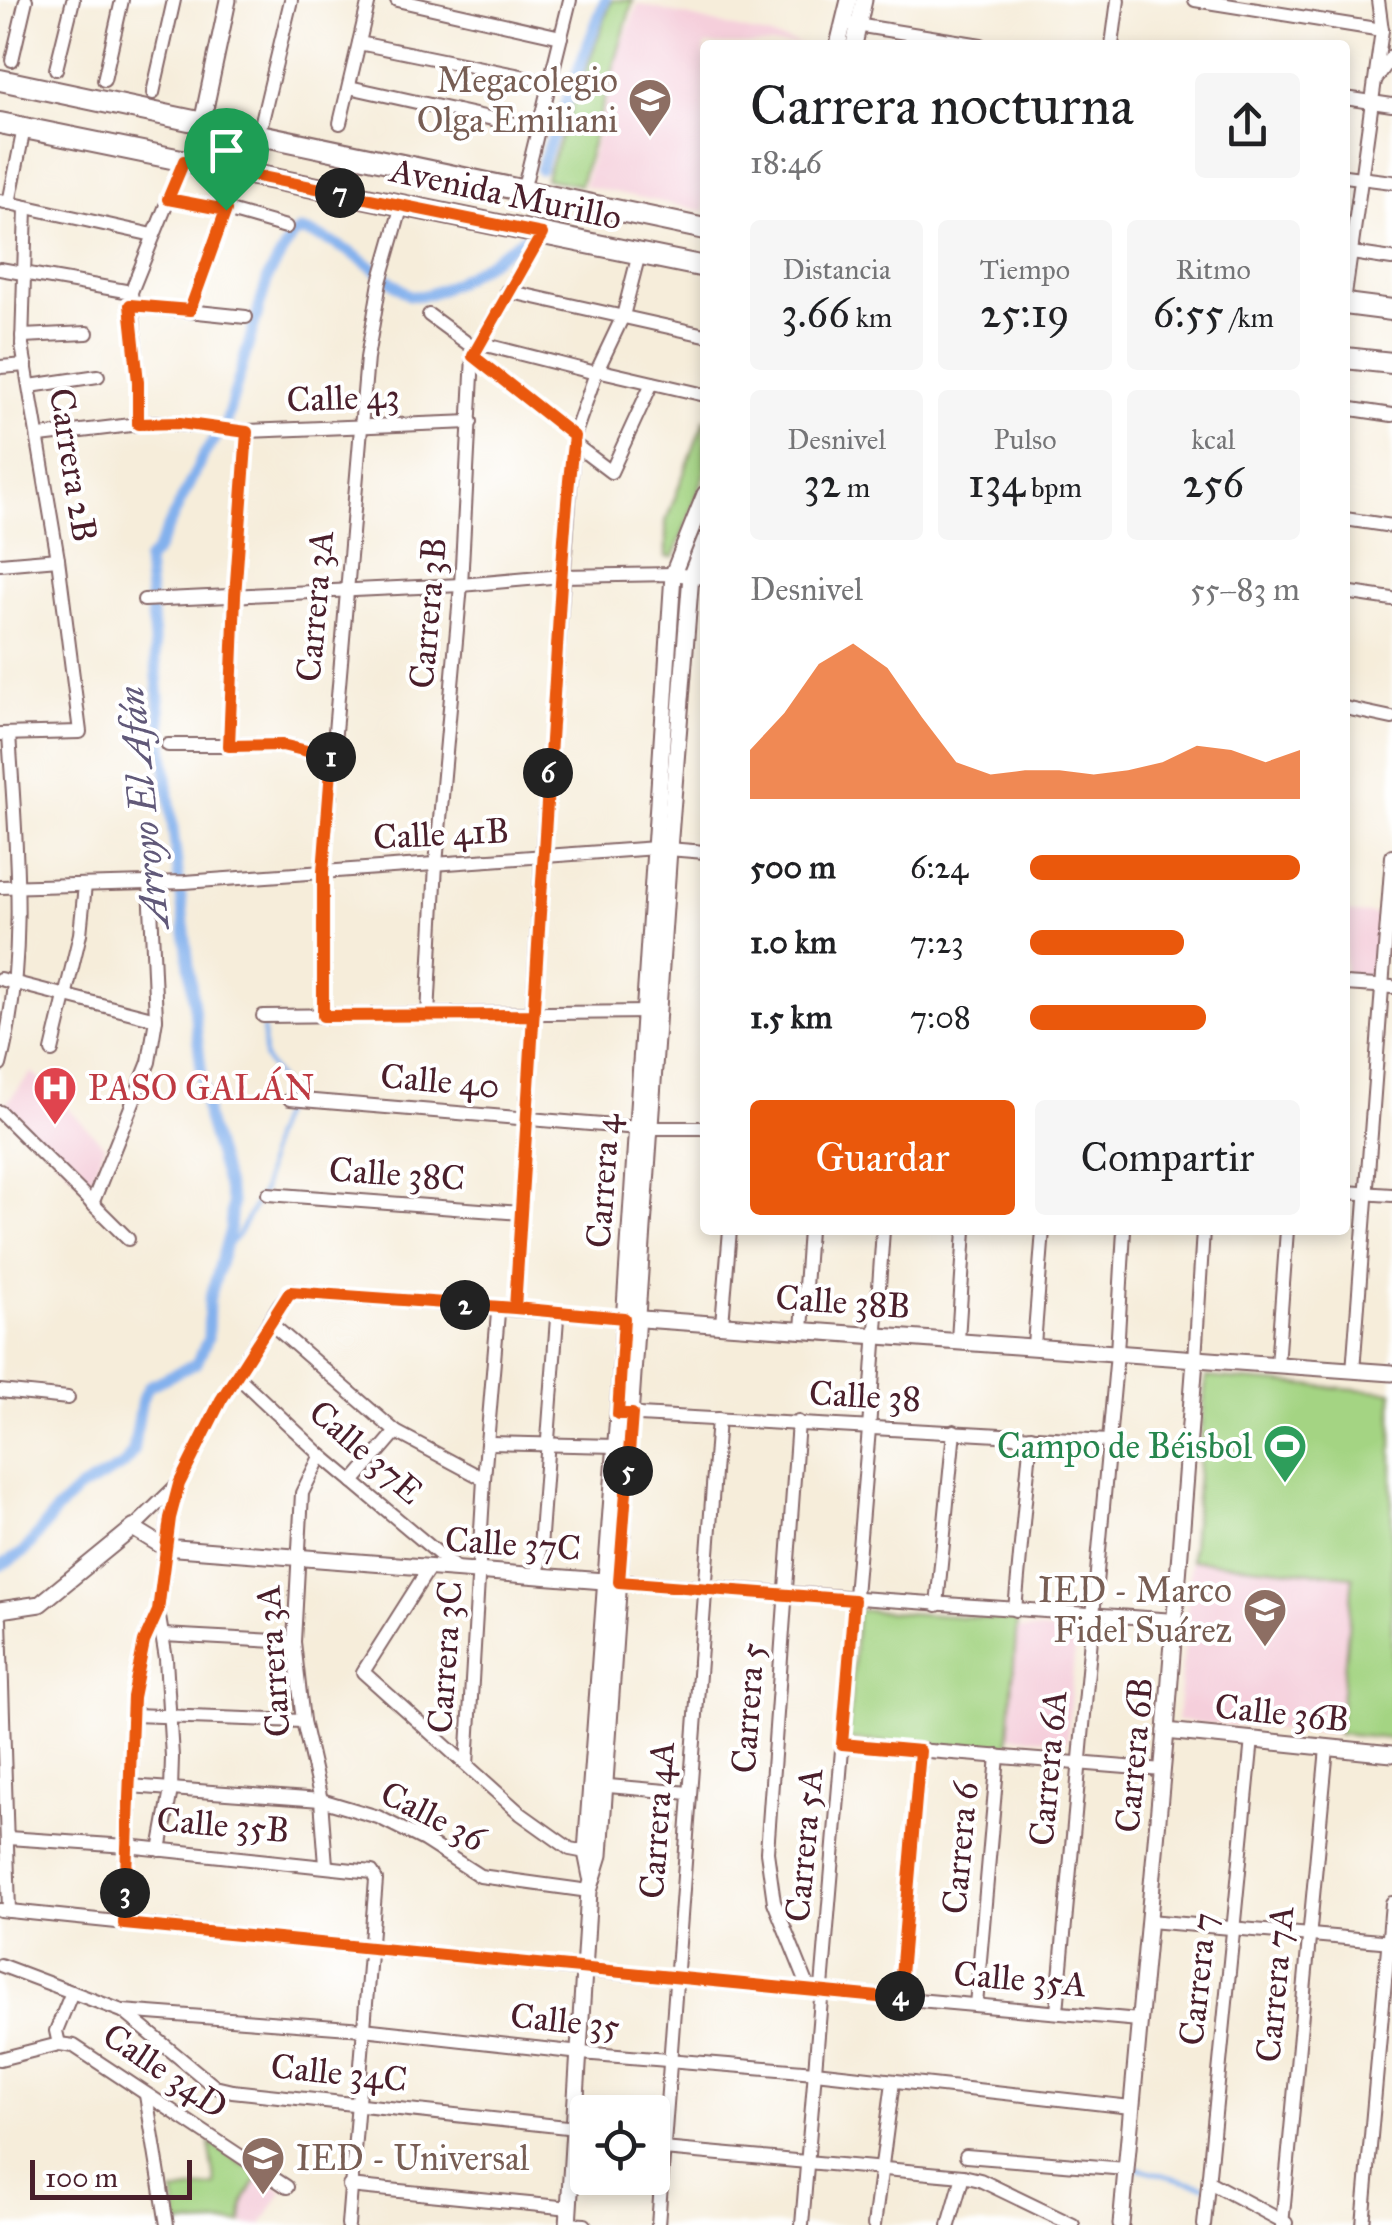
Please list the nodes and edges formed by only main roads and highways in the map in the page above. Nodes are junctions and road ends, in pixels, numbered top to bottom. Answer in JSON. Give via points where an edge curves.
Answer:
{"nodes":[{"id":1,"x":0,"y":80,"type":"edge"},
{"id":2,"x":0,"y":123,"type":"edge"},
{"id":3,"x":700,"y":228,"type":"edge"},
{"id":4,"x":700,"y":267,"type":"edge"},
{"id":5,"x":1350,"y":305,"type":"edge"},
{"id":6,"x":1392,"y":310,"type":"edge"},
{"id":7,"x":1350,"y":359,"type":"edge"},
{"id":8,"x":1392,"y":363,"type":"edge"}],
"edges":[{"from":1,"to":3,"type":"main road","name":"Avenida Murillo"},
{"from":2,"to":4,"type":"main road","name":"Avenida Murillo"},
{"from":5,"to":6,"type":"main road"},
{"from":7,"to":8,"type":"main road"}]}
